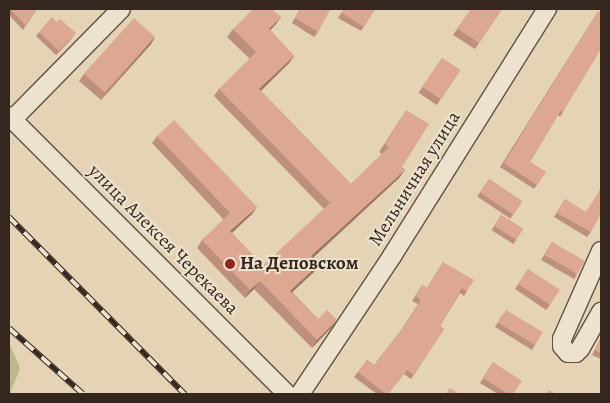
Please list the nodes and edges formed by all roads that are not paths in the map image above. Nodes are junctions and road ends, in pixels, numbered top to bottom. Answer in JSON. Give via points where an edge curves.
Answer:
{"nodes":[{"id":1,"x":121,"y":9,"type":"edge"},
{"id":2,"x":547,"y":9,"type":"edge"},
{"id":3,"x":11,"y":118,"type":"edge"},
{"id":4,"x":601,"y":251,"type":"edge"},
{"id":5,"x":601,"y":312,"type":"edge"},
{"id":6,"x":287,"y":394,"type":"edge"},
{"id":7,"x":300,"y":394,"type":"edge"}],
"edges":[{"from":1,"to":3,"type":"street"},
{"from":2,"to":7,"type":"street","name":"Мельничная улица","via":[[392,256]]},
{"from":3,"to":6,"type":"street","name":"улица Алексея Черекаева"},
{"from":4,"to":5,"type":"street","via":[[565,331],[562,346],[568,353],[576,353]]}]}
